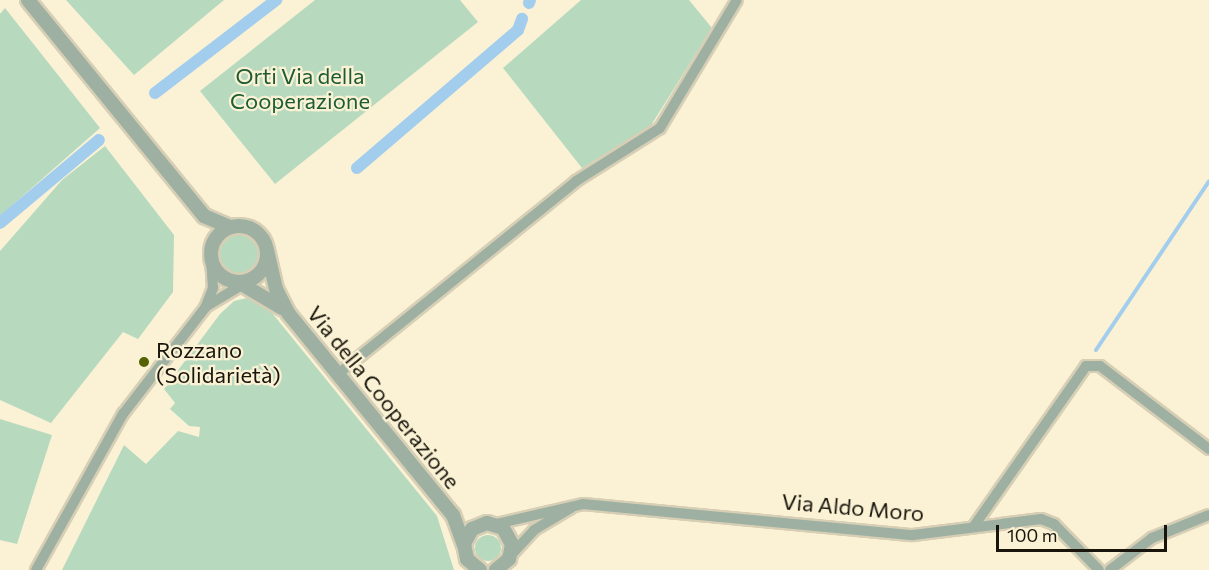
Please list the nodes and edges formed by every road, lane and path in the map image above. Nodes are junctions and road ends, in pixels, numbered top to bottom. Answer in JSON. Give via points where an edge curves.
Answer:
{"nodes":[{"id":1,"x":28,"y":0,"type":"edge"},
{"id":2,"x":737,"y":0,"type":"edge"},
{"id":3,"x":204,"y":216,"type":"junction"},
{"id":4,"x":230,"y":227,"type":"junction"},
{"id":5,"x":267,"y":250,"type":"junction"},
{"id":6,"x":211,"y":253,"type":"junction"},
{"id":7,"x":243,"y":282,"type":"junction"},
{"id":8,"x":205,"y":308,"type":"junction"},
{"id":9,"x":288,"y":313,"type":"junction"},
{"id":10,"x":338,"y":374,"type":"junction"},
{"id":11,"x":1209,"y":449,"type":"edge"},
{"id":12,"x":583,"y":504,"type":"junction"},
{"id":13,"x":448,"y":507,"type":"junction"},
{"id":14,"x":1209,"y":515,"type":"edge"},
{"id":15,"x":490,"y":524,"type":"junction"},
{"id":16,"x":974,"y":526,"type":"junction"},
{"id":17,"x":511,"y":555,"type":"junction"},
{"id":18,"x":467,"y":557,"type":"edge"},
{"id":19,"x":499,"y":569,"type":"edge"},
{"id":20,"x":36,"y":570,"type":"edge"},
{"id":21,"x":480,"y":570,"type":"edge"},
{"id":22,"x":1099,"y":570,"type":"edge"},
{"id":23,"x":1110,"y":570,"type":"edge"}],
"edges":[{"from":1,"to":3,"type":"street"},
{"from":2,"to":10,"type":"street","via":[[660,128],[576,181]]},
{"from":3,"to":4,"type":"street"},
{"from":3,"to":6,"type":"street"},
{"from":4,"to":5,"type":"street","via":[[253,229]]},
{"from":4,"to":6,"type":"street"},
{"from":5,"to":7,"type":"street","via":[[264,268]]},
{"from":5,"to":9,"type":"street","name":"Via della Cooperazione","via":[[276,289]]},
{"from":6,"to":7,"type":"street","via":[[218,273]]},
{"from":6,"to":8,"type":"street","via":[[213,288]]},
{"from":7,"to":8,"type":"street"},
{"from":7,"to":9,"type":"street","name":"Via della Cooperazione"},
{"from":8,"to":20,"type":"street","via":[[120,420]]},
{"from":9,"to":10,"type":"street","name":"Via della Cooperazione"},
{"from":10,"to":13,"type":"street","name":"Via della Cooperazione"},
{"from":11,"to":16,"type":"street","via":[[1100,366],[1086,366]]},
{"from":12,"to":15,"type":"street","name":"Via Aldo Moro"},
{"from":12,"to":16,"type":"street","name":"Via Aldo Moro","via":[[913,535]]},
{"from":12,"to":17,"type":"street","via":[[545,523]]},
{"from":13,"to":15,"type":"street","name":"Via della Cooperazione"},
{"from":13,"to":18,"type":"street","name":"Via della Cooperazione"},
{"from":14,"to":23,"type":"street","via":[[1152,538]]},
{"from":15,"to":17,"type":"street","via":[[509,535]]},
{"from":15,"to":18,"type":"street","via":[[470,531]]},
{"from":16,"to":22,"type":"street","name":"Via Aldo Moro","via":[[1041,519],[1054,524]]},
{"from":17,"to":19,"type":"street"},
{"from":18,"to":21,"type":"street"}]}
